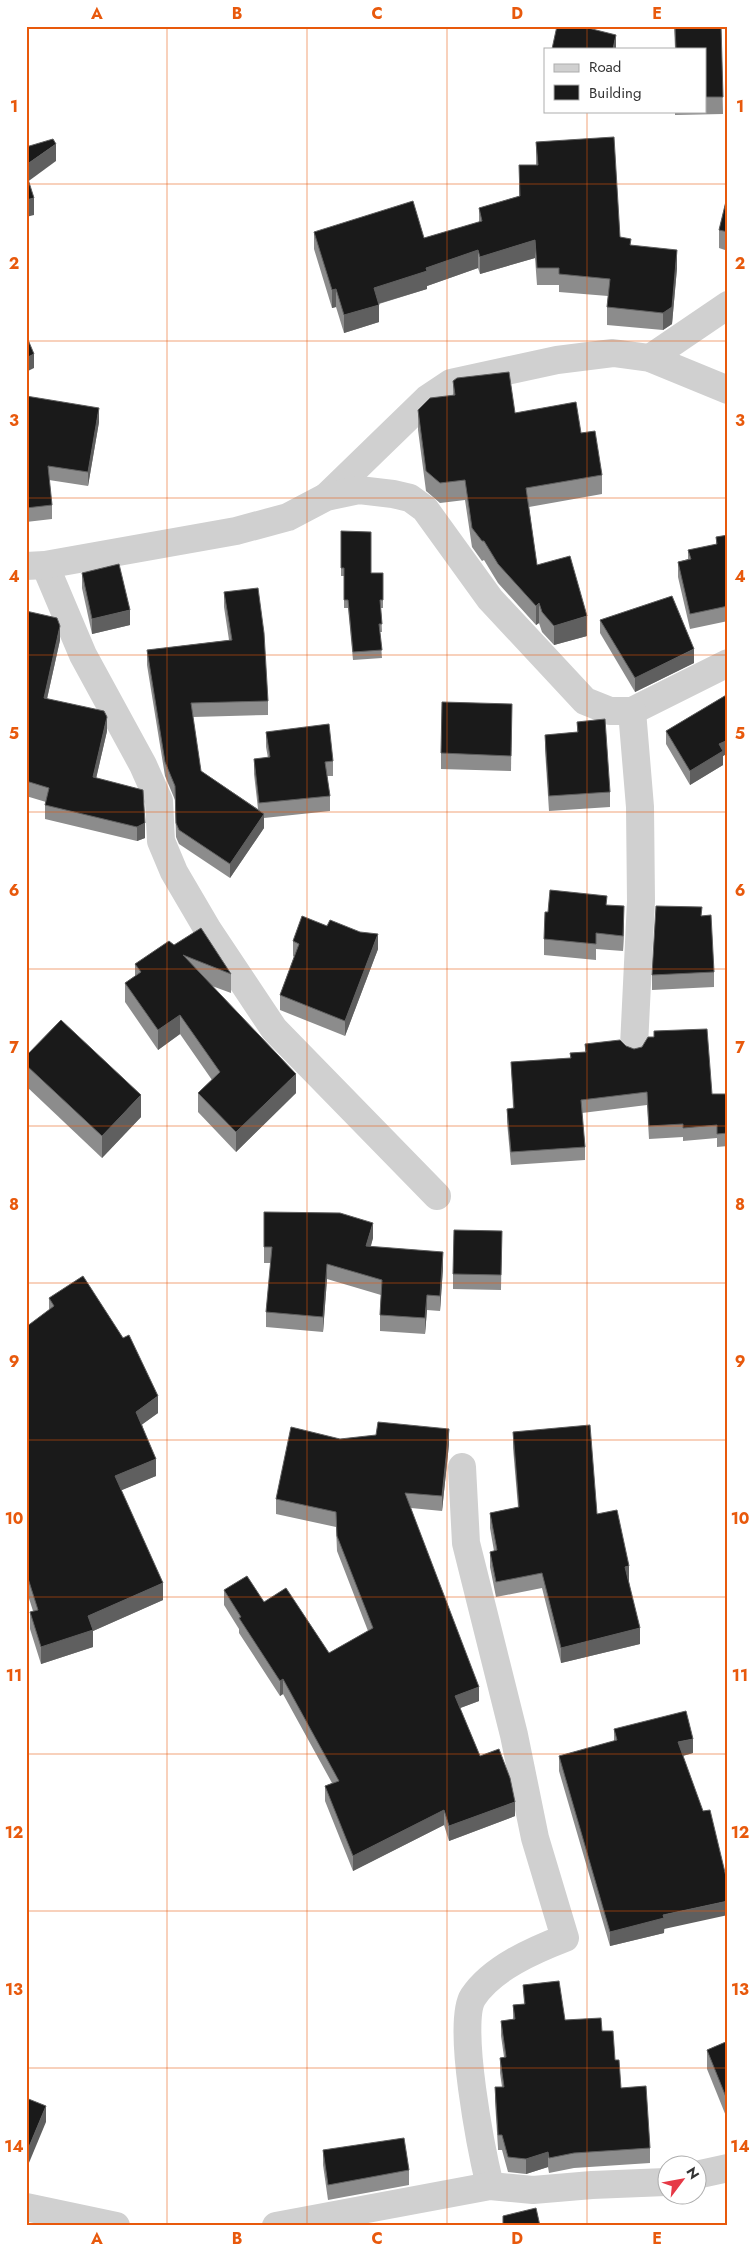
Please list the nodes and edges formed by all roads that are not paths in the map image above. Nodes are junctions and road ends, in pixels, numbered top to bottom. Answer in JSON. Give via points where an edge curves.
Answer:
{"nodes":[{"id":1,"x":728,"y":304,"type":"edge"},
{"id":2,"x":650,"y":358,"type":"junction"},
{"id":3,"x":728,"y":390,"type":"edge"},
{"id":4,"x":326,"y":497,"type":"junction"},
{"id":5,"x":36,"y":566,"type":"edge"},
{"id":6,"x":728,"y":663,"type":"edge"},
{"id":7,"x":632,"y":711,"type":"junction"},
{"id":8,"x":634,"y":1046,"type":"dead end"},
{"id":9,"x":437,"y":1196,"type":"dead end"},
{"id":10,"x":462,"y":1467,"type":"dead end"},
{"id":11,"x":728,"y":2168,"type":"edge"},
{"id":12,"x":706,"y":2173,"type":"edge"},
{"id":13,"x":656,"y":2182,"type":"edge"},
{"id":14,"x":490,"y":2186,"type":"junction"},
{"id":15,"x":26,"y":2207,"type":"edge"},
{"id":16,"x":116,"y":2226,"type":"edge"},
{"id":17,"x":276,"y":2226,"type":"edge"}],
"edges":[{"from":1,"to":2,"type":"street"},
{"from":2,"to":3,"type":"street"},
{"from":2,"to":4,"type":"street","via":[[613,353],[557,360],[451,383],[427,399]]},
{"from":4,"to":5,"type":"street","via":[[288,517],[236,531]]},
{"from":4,"to":7,"type":"street","via":[[359,490],[410,498],[425,509],[490,599],[585,701],[610,711]]},
{"from":5,"to":9,"type":"street","via":[[143,764],[160,802],[161,842],[174,872],[208,930],[274,1029]]},
{"from":6,"to":7,"type":"street"},
{"from":7,"to":8,"type":"street","via":[[640,807],[641,900]]},
{"from":10,"to":14,"type":"street","via":[[466,1543],[514,1735],[534,1838],[565,1938],[531,1951],[484,1983],[472,1999],[468,2018],[468,2051],[481,2148]]},
{"from":11,"to":12,"type":"street"},
{"from":13,"to":14,"type":"street","via":[[533,2190]]},
{"from":14,"to":17,"type":"street"},
{"from":15,"to":16,"type":"street"}]}
